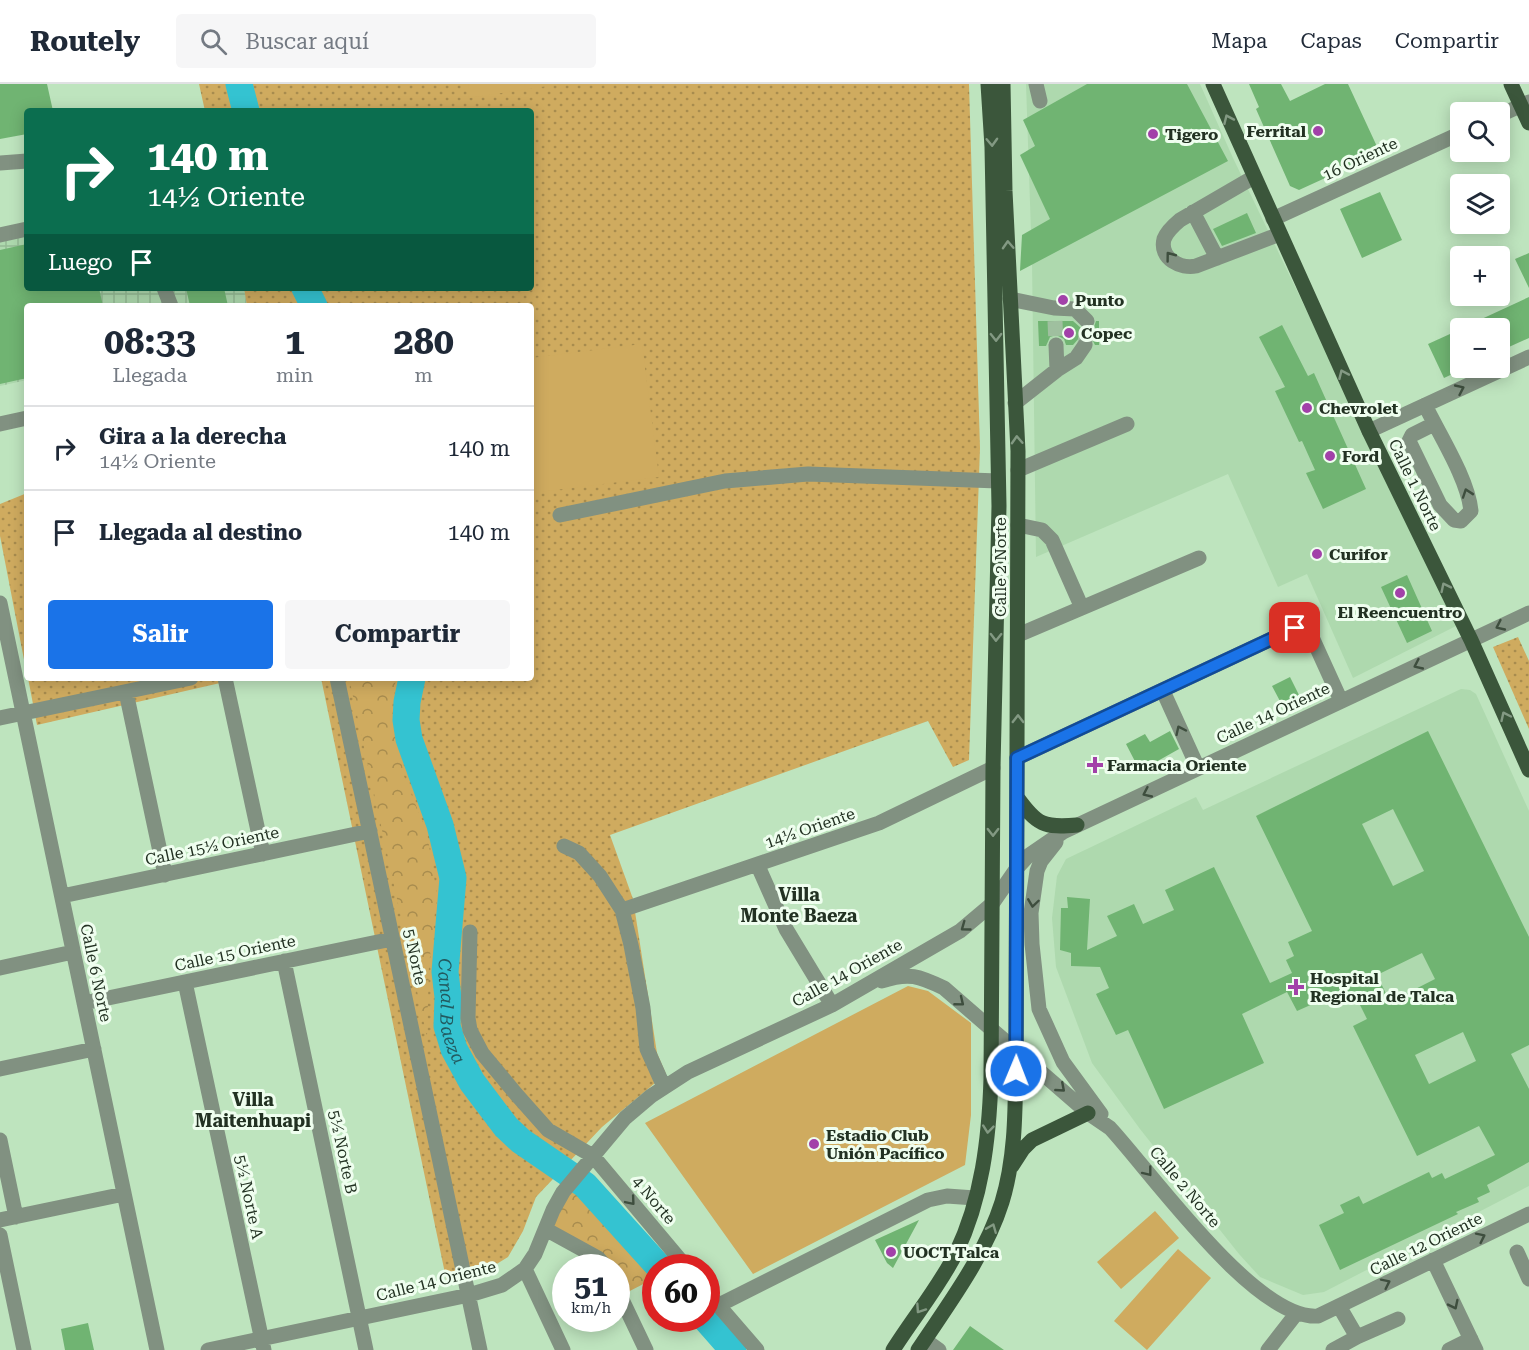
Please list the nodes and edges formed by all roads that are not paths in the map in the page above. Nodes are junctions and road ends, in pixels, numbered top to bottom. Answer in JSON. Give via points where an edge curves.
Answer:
{"nodes":[{"id":1,"x":988,"y":84,"type":"edge"},
{"id":2,"x":1003,"y":84,"type":"edge"},
{"id":3,"x":1036,"y":84,"type":"edge"},
{"id":4,"x":1213,"y":84,"type":"edge"},
{"id":5,"x":1511,"y":84,"type":"edge"},
{"id":6,"x":1040,"y":101,"type":"dead end"},
{"id":7,"x":1525,"y":103,"type":"edge"},
{"id":8,"x":1510,"y":110,"type":"edge"},
{"id":9,"x":1529,"y":123,"type":"edge"},
{"id":10,"x":1450,"y":138,"type":"edge"},
{"id":11,"x":24,"y":161,"type":"edge"},
{"id":12,"x":0,"y":163,"type":"edge"},
{"id":13,"x":1254,"y":177,"type":"junction"},
{"id":14,"x":1192,"y":212,"type":"junction"},
{"id":15,"x":1273,"y":219,"type":"junction"},
{"id":16,"x":24,"y":230,"type":"edge"},
{"id":17,"x":1280,"y":234,"type":"junction"},
{"id":18,"x":0,"y":235,"type":"edge"},
{"id":19,"x":1217,"y":258,"type":"junction"},
{"id":20,"x":1010,"y":299,"type":"junction"},
{"id":21,"x":1087,"y":321,"type":"dead end"},
{"id":22,"x":1056,"y":345,"type":"tunnel mouth"},
{"id":23,"x":1085,"y":345,"type":"tunnel mouth"},
{"id":24,"x":1529,"y":357,"type":"edge"},
{"id":25,"x":1057,"y":370,"type":"junction"},
{"id":26,"x":1015,"y":403,"type":"junction"},
{"id":27,"x":1425,"y":405,"type":"junction"},
{"id":28,"x":24,"y":419,"type":"edge"},
{"id":29,"x":0,"y":424,"type":"edge"},
{"id":30,"x":1127,"y":424,"type":"dead end"},
{"id":31,"x":1434,"y":424,"type":"junction"},
{"id":32,"x":1369,"y":431,"type":"junction"},
{"id":33,"x":1018,"y":470,"type":"junction"},
{"id":34,"x":999,"y":481,"type":"junction"},
{"id":35,"x":560,"y":515,"type":"dead end"},
{"id":36,"x":1018,"y":525,"type":"junction"},
{"id":37,"x":1199,"y":558,"type":"dead end"},
{"id":38,"x":0,"y":603,"type":"edge"},
{"id":39,"x":1082,"y":608,"type":"junction"},
{"id":40,"x":1529,"y":613,"type":"edge"},
{"id":41,"x":1018,"y":635,"type":"junction"},
{"id":42,"x":1471,"y":640,"type":"junction"},
{"id":43,"x":177,"y":681,"type":"edge"},
{"id":44,"x":226,"y":681,"type":"edge"},
{"id":45,"x":338,"y":681,"type":"edge"},
{"id":46,"x":1162,"y":691,"type":"junction"},
{"id":47,"x":126,"y":692,"type":"junction"},
{"id":48,"x":1341,"y":701,"type":"junction"},
{"id":49,"x":23,"y":713,"type":"junction"},
{"id":50,"x":0,"y":718,"type":"edge"},
{"id":51,"x":1017,"y":758,"type":"junction"},
{"id":52,"x":993,"y":768,"type":"junction"},
{"id":53,"x":1198,"y":768,"type":"junction"},
{"id":54,"x":1529,"y":770,"type":"edge"},
{"id":55,"x":1017,"y":797,"type":"junction"},
{"id":56,"x":1070,"y":829,"type":"junction"},
{"id":57,"x":370,"y":831,"type":"junction"},
{"id":58,"x":564,"y":846,"type":"dead end"},
{"id":59,"x":263,"y":854,"type":"junction"},
{"id":60,"x":758,"y":866,"type":"junction"},
{"id":61,"x":1017,"y":868,"type":"junction"},
{"id":62,"x":165,"y":874,"type":"junction"},
{"id":63,"x":62,"y":896,"type":"junction"},
{"id":64,"x":992,"y":904,"type":"junction"},
{"id":65,"x":627,"y":908,"type":"junction"},
{"id":66,"x":470,"y":932,"type":"dead end"},
{"id":67,"x":393,"y":939,"type":"junction"},
{"id":68,"x":73,"y":952,"type":"junction"},
{"id":69,"x":284,"y":962,"type":"junction"},
{"id":70,"x":0,"y":968,"type":"edge"},
{"id":71,"x":185,"y":982,"type":"junction"},
{"id":72,"x":869,"y":985,"type":"junction"},
{"id":73,"x":84,"y":1003,"type":"junction"},
{"id":74,"x":832,"y":1005,"type":"junction"},
{"id":75,"x":991,"y":1029,"type":"junction"},
{"id":76,"x":94,"y":1049,"type":"junction"},
{"id":77,"x":1016,"y":1050,"type":"junction"},
{"id":78,"x":0,"y":1069,"type":"edge"},
{"id":79,"x":664,"y":1087,"type":"junction"},
{"id":80,"x":1088,"y":1113,"type":"junction"},
{"id":81,"x":1110,"y":1128,"type":"junction"},
{"id":82,"x":0,"y":1140,"type":"edge"},
{"id":83,"x":593,"y":1156,"type":"junction"},
{"id":84,"x":1008,"y":1173,"type":"junction"},
{"id":85,"x":124,"y":1194,"type":"junction"},
{"id":86,"x":975,"y":1198,"type":"junction"},
{"id":87,"x":1529,"y":1214,"type":"edge"},
{"id":88,"x":16,"y":1217,"type":"junction"},
{"id":89,"x":0,"y":1220,"type":"edge"},
{"id":90,"x":547,"y":1230,"type":"junction"},
{"id":91,"x":0,"y":1235,"type":"edge"},
{"id":92,"x":1516,"y":1252,"type":"dead end"},
{"id":93,"x":591,"y":1254,"type":"edge"},
{"id":94,"x":675,"y":1254,"type":"edge"},
{"id":95,"x":1433,"y":1260,"type":"junction"},
{"id":96,"x":525,"y":1269,"type":"junction"},
{"id":97,"x":1529,"y":1279,"type":"edge"},
{"id":98,"x":469,"y":1295,"type":"junction"},
{"id":99,"x":720,"y":1304,"type":"edge"},
{"id":100,"x":720,"y":1306,"type":"edge"},
{"id":101,"x":1339,"y":1306,"type":"junction"},
{"id":102,"x":1296,"y":1314,"type":"junction"},
{"id":103,"x":630,"y":1316,"type":"edge"},
{"id":104,"x":360,"y":1318,"type":"junction"},
{"id":105,"x":1398,"y":1319,"type":"dead end"},
{"id":106,"x":1357,"y":1337,"type":"junction"},
{"id":107,"x":262,"y":1344,"type":"edge"},
{"id":108,"x":921,"y":1345,"type":"edge"},
{"id":109,"x":1473,"y":1345,"type":"edge"},
{"id":110,"x":215,"y":1349,"type":"edge"},
{"id":111,"x":24,"y":1350,"type":"edge"},
{"id":112,"x":157,"y":1350,"type":"edge"},
{"id":113,"x":366,"y":1350,"type":"edge"},
{"id":114,"x":480,"y":1350,"type":"edge"},
{"id":115,"x":562,"y":1350,"type":"edge"},
{"id":116,"x":646,"y":1350,"type":"edge"},
{"id":117,"x":757,"y":1350,"type":"edge"},
{"id":118,"x":893,"y":1350,"type":"edge"},
{"id":119,"x":939,"y":1350,"type":"edge"},
{"id":120,"x":1268,"y":1350,"type":"edge"},
{"id":121,"x":1333,"y":1350,"type":"edge"},
{"id":122,"x":1449,"y":1350,"type":"edge"}],
"edges":[{"from":1,"to":34,"type":"main road","name":"Calle 2 Norte","one_way":true},
{"from":20,"to":2,"type":"main road","name":"Calle 2 Norte","one_way":true},
{"from":3,"to":6,"type":"street"},
{"from":13,"to":4,"type":"main road","name":"Calle 1 Norte","one_way":true},
{"from":5,"to":7,"type":"main road"},
{"from":7,"to":8,"type":"street"},
{"from":7,"to":9,"type":"main road"},
{"from":10,"to":15,"type":"street","name":"16 Oriente"},
{"from":11,"to":12,"type":"street"},
{"from":13,"to":14,"type":"street"},
{"from":13,"to":15,"type":"main road","name":"Calle 1 Norte"},
{"from":14,"to":19,"type":"street"},
{"from":19,"to":14,"type":"street","one_way":true,"via":[[1184,268],[1167,255],[1164,239],[1170,229]]},
{"from":15,"to":17,"type":"main road","name":"Calle 1 Norte"},
{"from":16,"to":18,"type":"street"},
{"from":17,"to":19,"type":"street"},
{"from":32,"to":17,"type":"main road","name":"Calle 1 Norte","one_way":true},
{"from":20,"to":21,"type":"street","via":[[1054,315],[1075,309]]},
{"from":20,"to":26,"type":"main road","name":"Calle 2 Norte"},
{"from":22,"to":25,"type":"street"},
{"from":23,"to":25,"type":"street","via":[[1076,358]]},
{"from":27,"to":24,"type":"street","one_way":true},
{"from":25,"to":26,"type":"street"},
{"from":33,"to":26,"type":"main road","name":"Calle 2 Norte","one_way":true},
{"from":27,"to":31,"type":"street"},
{"from":27,"to":32,"type":"street"},
{"from":28,"to":29,"type":"street"},
{"from":30,"to":33,"type":"street"},
{"from":31,"to":31,"type":"street","one_way":true,"via":[[1412,435],[1409,441],[1440,505],[1454,520],[1461,521],[1471,511],[1468,495]]},
{"from":42,"to":32,"type":"main road","name":"Calle 1 Norte","one_way":true},
{"from":33,"to":36,"type":"main road","name":"Calle 2 Norte"},
{"from":34,"to":35,"type":"street","via":[[808,474],[725,481]]},
{"from":34,"to":52,"type":"main road","name":"Calle 2 Norte","one_way":true},
{"from":36,"to":39,"type":"street","via":[[1042,530],[1052,540]]},
{"from":36,"to":41,"type":"main road","name":"Calle 2 Norte"},
{"from":37,"to":39,"type":"street"},
{"from":38,"to":49,"type":"street","name":"Calle 6 Norte"},
{"from":39,"to":41,"type":"street"},
{"from":40,"to":42,"type":"street","name":"Calle 14 Oriente","one_way":true},
{"from":51,"to":41,"type":"main road","name":"Calle 2 Norte","one_way":true},
{"from":42,"to":48,"type":"street","name":"Calle 14 Oriente","one_way":true},
{"from":54,"to":42,"type":"main road","name":"Calle 1 Norte","one_way":true},
{"from":43,"to":47,"type":"street"},
{"from":44,"to":59,"type":"street"},
{"from":45,"to":57,"type":"street","name":"5 Norte"},
{"from":46,"to":48,"type":"street","via":[[1291,630],[1304,630],[1313,638]]},
{"from":46,"to":51,"type":"street"},
{"from":53,"to":46,"type":"street","one_way":true},
{"from":47,"to":49,"type":"street"},
{"from":47,"to":62,"type":"street"},
{"from":48,"to":53,"type":"street","name":"Calle 14 Oriente"},
{"from":49,"to":50,"type":"street"},
{"from":49,"to":63,"type":"street","name":"Calle 6 Norte"},
{"from":51,"to":55,"type":"main road","name":"Calle 2 Norte"},
{"from":52,"to":60,"type":"street","name":"14½ Oriente","via":[[897,815]]},
{"from":52,"to":64,"type":"main road","name":"Calle 2 Norte","one_way":true},
{"from":53,"to":56,"type":"street","name":"Calle 14 Oriente","one_way":true},
{"from":55,"to":56,"type":"main road","via":[[1045,825]]},
{"from":55,"to":61,"type":"main road","name":"Calle 2 Norte"},
{"from":56,"to":61,"type":"street","name":"Calle 14 Oriente","via":[[1034,851]]},
{"from":56,"to":81,"type":"street","one_way":true,"via":[[1041,861],[1037,872],[1031,914],[1039,1008],[1063,1062]]},
{"from":57,"to":59,"type":"street","name":"Calle 15½ Oriente"},
{"from":57,"to":67,"type":"street","name":"5 Norte"},
{"from":58,"to":65,"type":"street","via":[[579,853]]},
{"from":59,"to":62,"type":"street","name":"Calle 15½ Oriente"},
{"from":60,"to":65,"type":"street","name":"14½ Oriente"},
{"from":60,"to":74,"type":"street","via":[[786,929]]},
{"from":61,"to":64,"type":"street","name":"Calle 14 Oriente"},
{"from":61,"to":77,"type":"main road","name":"Calle 2 Norte"},
{"from":62,"to":63,"type":"street","name":"Calle 15½ Oriente"},
{"from":63,"to":68,"type":"street","name":"Calle 6 Norte"},
{"from":64,"to":72,"type":"street","name":"Calle 14 Oriente","one_way":true,"via":[[960,931]]},
{"from":64,"to":75,"type":"main road","name":"Calle 2 Norte"},
{"from":65,"to":79,"type":"street","via":[[647,1049]]},
{"from":66,"to":83,"type":"street","name":"4 Norte","via":[[468,1018],[475,1041],[548,1130]]},
{"from":67,"to":69,"type":"street","name":"Calle 15 Oriente"},
{"from":67,"to":98,"type":"street","name":"5 Norte"},
{"from":68,"to":70,"type":"street"},
{"from":68,"to":73,"type":"street","name":"Calle 6 Norte"},
{"from":69,"to":71,"type":"street","name":"Calle 15 Oriente"},
{"from":69,"to":104,"type":"street","name":"5½ Norte B"},
{"from":71,"to":73,"type":"street","name":"Calle 15 Oriente"},
{"from":71,"to":107,"type":"street","name":"5½ Norte A"},
{"from":72,"to":74,"type":"street","name":"Calle 14 Oriente"},
{"from":72,"to":75,"type":"street","name":"Calle 2 Norte","one_way":true,"via":[[894,977],[918,976],[944,988]]},
{"from":73,"to":76,"type":"street","name":"Calle 6 Norte"},
{"from":74,"to":79,"type":"street","name":"Calle 14 Oriente"},
{"from":75,"to":77,"type":"street","name":"Calle 2 Norte"},
{"from":75,"to":86,"type":"main road","one_way":true,"via":[[988,1127]]},
{"from":76,"to":78,"type":"street"},
{"from":76,"to":85,"type":"street","name":"Calle 6 Norte"},
{"from":77,"to":80,"type":"street","name":"Calle 2 Norte","one_way":true},
{"from":77,"to":84,"type":"main road","via":[[1014,1131]]},
{"from":79,"to":83,"type":"street","name":"Calle 14 Oriente","via":[[625,1118]]},
{"from":80,"to":81,"type":"street","name":"Calle 2 Norte"},
{"from":80,"to":84,"type":"main road","via":[[1032,1140]]},
{"from":81,"to":102,"type":"street","name":"Calle 2 Norte","one_way":true,"via":[[1235,1272]]},
{"from":82,"to":88,"type":"street"},
{"from":83,"to":90,"type":"street","name":"Calle 14 Oriente","via":[[563,1192]]},
{"from":83,"to":94,"type":"street","name":"4 Norte","one_way":true},
{"from":108,"to":84,"type":"main road","one_way":true,"via":[[988,1237]]},
{"from":85,"to":88,"type":"street"},
{"from":85,"to":112,"type":"street","name":"Calle 6 Norte"},
{"from":86,"to":99,"type":"street","via":[[928,1200]]},
{"from":86,"to":118,"type":"main road","one_way":true,"via":[[955,1255]]},
{"from":95,"to":87,"type":"street","name":"Calle 12 Oriente","one_way":true},
{"from":88,"to":89,"type":"street"},
{"from":90,"to":93,"type":"street"},
{"from":90,"to":96,"type":"street","name":"Calle 14 Oriente"},
{"from":91,"to":111,"type":"street"},
{"from":92,"to":97,"type":"street"},
{"from":101,"to":95,"type":"street","name":"Calle 12 Oriente","one_way":true},
{"from":95,"to":109,"type":"street","one_way":true},
{"from":96,"to":98,"type":"street","name":"Calle 14 Oriente","via":[[502,1285]]},
{"from":96,"to":115,"type":"street"},
{"from":98,"to":104,"type":"street","name":"Calle 14 Oriente"},
{"from":98,"to":114,"type":"street","name":"5 Norte"},
{"from":100,"to":117,"type":"street"},
{"from":101,"to":102,"type":"street","via":[[1318,1316]]},
{"from":101,"to":106,"type":"street"},
{"from":102,"to":120,"type":"street"},
{"from":103,"to":116,"type":"street"},
{"from":104,"to":107,"type":"street","name":"Calle 14 Oriente"},
{"from":104,"to":113,"type":"street","name":"5½ Norte B"},
{"from":105,"to":106,"type":"street"},
{"from":106,"to":121,"type":"street"},
{"from":107,"to":110,"type":"street","name":"Calle 14 Oriente"},
{"from":108,"to":119,"type":"street"},
{"from":109,"to":122,"type":"street"}]}
